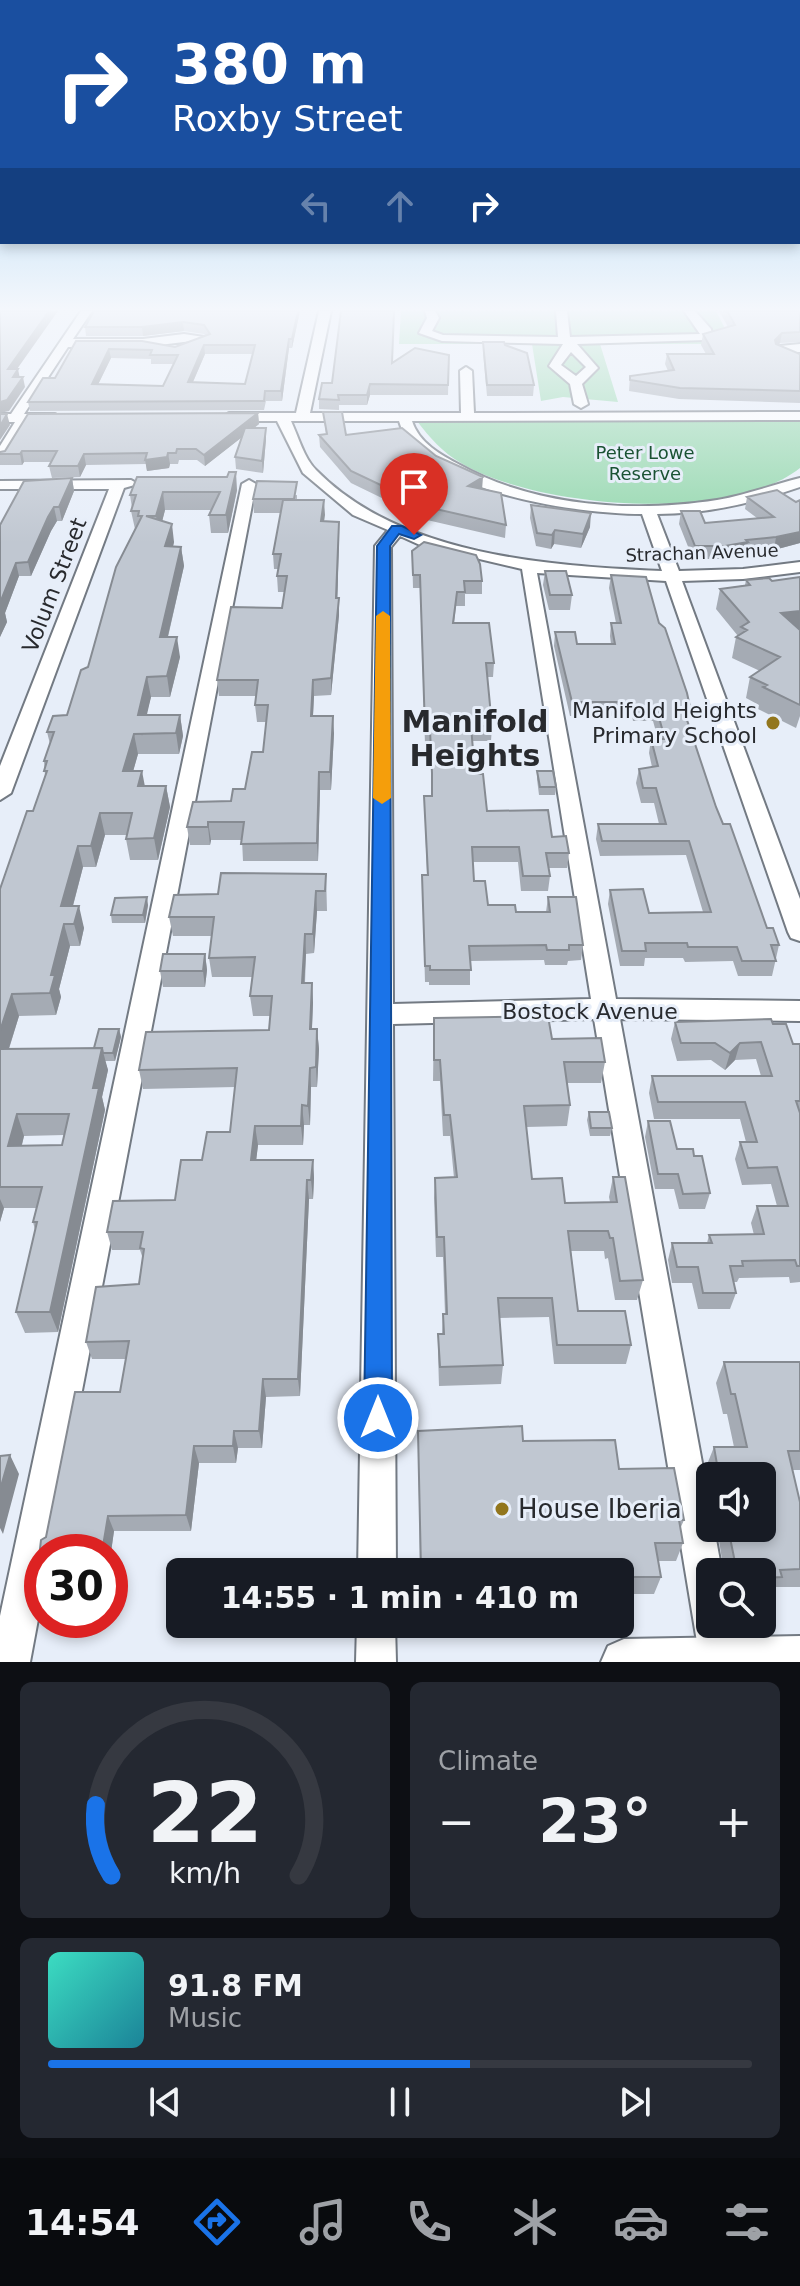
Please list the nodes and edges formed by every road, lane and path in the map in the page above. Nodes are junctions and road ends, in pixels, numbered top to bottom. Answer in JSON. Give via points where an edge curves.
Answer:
{"nodes":[{"id":1,"x":33,"y":389,"type":"edge"},
{"id":2,"x":308,"y":389,"type":"edge"},
{"id":3,"x":467,"y":389,"type":"edge"},
{"id":4,"x":577,"y":389,"type":"edge"},
{"id":5,"x":581,"y":404,"type":"junction"},
{"id":6,"x":518,"y":416,"type":"junction"},
{"id":7,"x":642,"y":416,"type":"junction"},
{"id":8,"x":800,"y":416,"type":"edge"},
{"id":9,"x":206,"y":417,"type":"edge"},
{"id":10,"x":282,"y":417,"type":"junction"},
{"id":11,"x":302,"y":417,"type":"junction"},
{"id":12,"x":405,"y":417,"type":"junction"},
{"id":13,"x":468,"y":417,"type":"junction"},
{"id":14,"x":13,"y":418,"type":"edge"},
{"id":15,"x":70,"y":418,"type":"edge"},
{"id":16,"x":0,"y":458,"type":"edge"},
{"id":17,"x":800,"y":482,"type":"edge"},
{"id":18,"x":118,"y":484,"type":"junction"},
{"id":19,"x":147,"y":484,"type":"edge"},
{"id":20,"x":248,"y":484,"type":"dead end"},
{"id":21,"x":0,"y":485,"type":"edge"},
{"id":22,"x":648,"y":509,"type":"junction"},
{"id":23,"x":397,"y":529,"type":"junction"},
{"id":24,"x":531,"y":566,"type":"junction"},
{"id":25,"x":800,"y":567,"type":"edge"},
{"id":26,"x":673,"y":577,"type":"junction"},
{"id":27,"x":0,"y":793,"type":"edge"},
{"id":28,"x":800,"y":932,"type":"edge"},
{"id":29,"x":605,"y":1009,"type":"junction"},
{"id":30,"x":800,"y":1011,"type":"edge"},
{"id":31,"x":380,"y":1014,"type":"junction"},
{"id":32,"x":377,"y":1558,"type":"edge"},
{"id":33,"x":701,"y":1558,"type":"edge"},
{"id":34,"x":376,"y":1638,"type":"edge"},
{"id":35,"x":716,"y":1642,"type":"edge"},
{"id":36,"x":800,"y":1659,"type":"edge"},
{"id":37,"x":10,"y":1662,"type":"edge"},
{"id":38,"x":376,"y":1662,"type":"edge"},
{"id":39,"x":624,"y":1662,"type":"edge"}],
"edges":[{"from":1,"to":14,"type":"street"},
{"from":2,"to":11,"type":"street"},
{"from":3,"to":13,"type":"street"},
{"from":4,"to":5,"type":"street"},
{"from":5,"to":6,"type":"street"},
{"from":5,"to":7,"type":"street"},
{"from":6,"to":7,"type":"street"},
{"from":6,"to":13,"type":"street"},
{"from":7,"to":8,"type":"street"},
{"from":9,"to":10,"type":"street"},
{"from":10,"to":11,"type":"street"},
{"from":10,"to":23,"type":"street","name":"Strachan Avenue","via":[[287,440],[309,483]]},
{"from":11,"to":12,"type":"street"},
{"from":12,"to":13,"type":"street"},
{"from":12,"to":22,"type":"street","via":[[407,428],[430,453],[480,481],[545,501]]},
{"from":14,"to":15,"type":"street"},
{"from":14,"to":16,"type":"street"},
{"from":17,"to":22,"type":"street","via":[[743,502]]},
{"from":18,"to":19,"type":"street"},
{"from":18,"to":21,"type":"street"},
{"from":18,"to":27,"type":"street","name":"Volum Street"},
{"from":20,"to":37,"type":"street"},
{"from":22,"to":26,"type":"street"},
{"from":23,"to":24,"type":"street","name":"Strachan Avenue"},
{"from":23,"to":31,"type":"street","via":[[383,546]]},
{"from":24,"to":26,"type":"street","name":"Strachan Avenue"},
{"from":24,"to":29,"type":"street"},
{"from":25,"to":26,"type":"street","name":"Strachan Avenue"},
{"from":26,"to":28,"type":"street"},
{"from":29,"to":30,"type":"street","name":"Bostock Avenue"},
{"from":29,"to":31,"type":"street","name":"Bostock Avenue"},
{"from":29,"to":33,"type":"street"},
{"from":31,"to":32,"type":"street"},
{"from":34,"to":38,"type":"street"},
{"from":35,"to":36,"type":"main road"},
{"from":35,"to":39,"type":"main road"}]}
